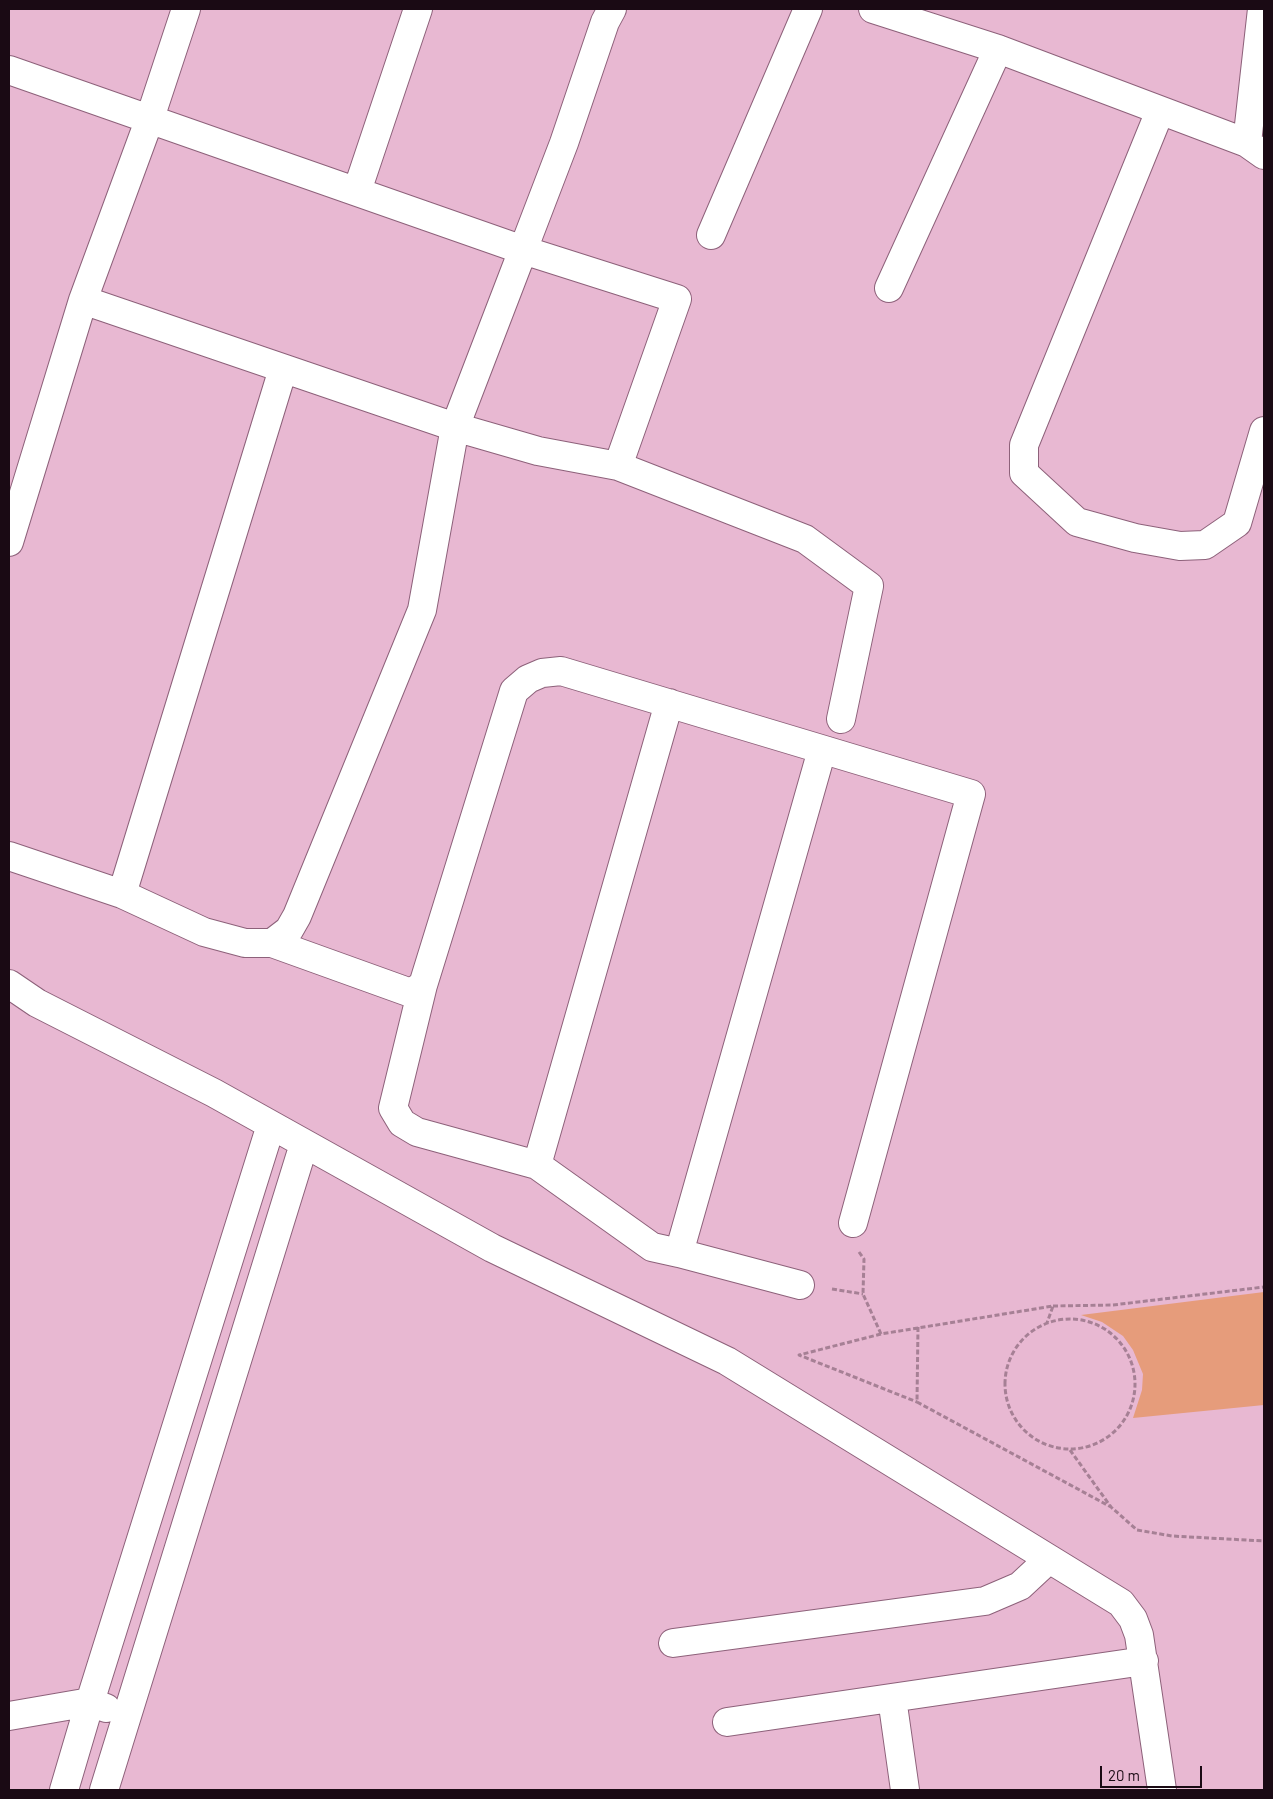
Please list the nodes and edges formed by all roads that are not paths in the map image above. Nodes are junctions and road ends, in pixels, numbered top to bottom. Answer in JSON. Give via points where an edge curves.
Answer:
{"nodes":[{"id":1,"x":186,"y":9,"type":"edge"},
{"id":2,"x":418,"y":9,"type":"edge"},
{"id":3,"x":612,"y":9,"type":"edge"},
{"id":4,"x":808,"y":9,"type":"edge"},
{"id":5,"x":873,"y":9,"type":"edge"},
{"id":6,"x":1262,"y":9,"type":"edge"},
{"id":7,"x":998,"y":49,"type":"junction"},
{"id":8,"x":9,"y":70,"type":"edge"},
{"id":9,"x":1160,"y":111,"type":"junction"},
{"id":10,"x":150,"y":118,"type":"junction"},
{"id":11,"x":1256,"y":149,"type":"edge"},
{"id":12,"x":357,"y":191,"type":"junction"},
{"id":13,"x":711,"y":236,"type":"dead end"},
{"id":14,"x":523,"y":250,"type":"junction"},
{"id":15,"x":889,"y":288,"type":"dead end"},
{"id":16,"x":83,"y":300,"type":"junction"},
{"id":17,"x":282,"y":369,"type":"junction"},
{"id":18,"x":455,"y":427,"type":"junction"},
{"id":19,"x":1264,"y":431,"type":"edge"},
{"id":20,"x":618,"y":466,"type":"junction"},
{"id":21,"x":9,"y":542,"type":"edge"},
{"id":22,"x":669,"y":703,"type":"junction"},
{"id":23,"x":841,"y":718,"type":"dead end"},
{"id":24,"x":822,"y":750,"type":"junction"},
{"id":25,"x":9,"y":856,"type":"edge"},
{"id":26,"x":122,"y":894,"type":"junction"},
{"id":27,"x":272,"y":943,"type":"junction"},
{"id":28,"x":9,"y":984,"type":"edge"},
{"id":29,"x":424,"y":985,"type":"junction"},
{"id":30,"x":270,"y":1125,"type":"junction"},
{"id":31,"x":304,"y":1144,"type":"junction"},
{"id":32,"x":536,"y":1165,"type":"junction"},
{"id":33,"x":853,"y":1223,"type":"road end"},
{"id":34,"x":678,"y":1253,"type":"junction"},
{"id":35,"x":800,"y":1285,"type":"dead end"},
{"id":36,"x":193,"y":1376,"type":"junction"},
{"id":37,"x":229,"y":1388,"type":"junction"},
{"id":38,"x":171,"y":1447,"type":"junction"},
{"id":39,"x":207,"y":1459,"type":"junction"},
{"id":40,"x":1049,"y":1559,"type":"junction"},
{"id":41,"x":672,"y":1643,"type":"dead end"},
{"id":42,"x":1144,"y":1661,"type":"junction"},
{"id":43,"x":892,"y":1698,"type":"junction"},
{"id":44,"x":90,"y":1702,"type":"junction"},
{"id":45,"x":126,"y":1714,"type":"junction"},
{"id":46,"x":9,"y":1716,"type":"edge"},
{"id":47,"x":727,"y":1722,"type":"dead end"},
{"id":48,"x":64,"y":1790,"type":"edge"},
{"id":49,"x":104,"y":1790,"type":"edge"},
{"id":50,"x":905,"y":1790,"type":"edge"},
{"id":51,"x":1162,"y":1790,"type":"edge"}],
"edges":[{"from":1,"to":10,"type":"street"},
{"from":2,"to":12,"type":"street"},
{"from":3,"to":14,"type":"street"},
{"from":4,"to":13,"type":"street"},
{"from":5,"to":7,"type":"street"},
{"from":6,"to":11,"type":"street"},
{"from":7,"to":9,"type":"street"},
{"from":7,"to":15,"type":"street"},
{"from":8,"to":10,"type":"street"},
{"from":9,"to":11,"type":"street"},
{"from":9,"to":19,"type":"street","via":[[1024,445],[1024,473],[1077,522],[1135,538],[1180,546],[1204,545],[1237,523]]},
{"from":10,"to":12,"type":"street"},
{"from":10,"to":16,"type":"street"},
{"from":12,"to":14,"type":"street"},
{"from":14,"to":18,"type":"street"},
{"from":14,"to":20,"type":"street","via":[[677,299]]},
{"from":16,"to":17,"type":"street"},
{"from":16,"to":21,"type":"street"},
{"from":17,"to":18,"type":"street"},
{"from":17,"to":26,"type":"street"},
{"from":18,"to":20,"type":"street","via":[[538,451]]},
{"from":18,"to":27,"type":"street","via":[[422,610],[297,916],[288,930]]},
{"from":20,"to":23,"type":"street","via":[[805,539],[869,586]]},
{"from":22,"to":24,"type":"street"},
{"from":22,"to":29,"type":"street","via":[[561,671],[542,673],[528,679],[514,691]]},
{"from":22,"to":32,"type":"street"},
{"from":24,"to":33,"type":"street","via":[[971,794]]},
{"from":24,"to":34,"type":"street"},
{"from":25,"to":26,"type":"street"},
{"from":26,"to":27,"type":"street","via":[[204,932],[245,943]]},
{"from":27,"to":29,"type":"street","via":[[411,993]]},
{"from":28,"to":30,"type":"street","via":[[37,1003]]},
{"from":29,"to":32,"type":"street","via":[[393,1108],[402,1123],[417,1132]]},
{"from":30,"to":31,"type":"street"},
{"from":30,"to":36,"type":"street"},
{"from":31,"to":37,"type":"street"},
{"from":31,"to":40,"type":"street","via":[[492,1248],[727,1361]]},
{"from":32,"to":34,"type":"street","via":[[652,1247]]},
{"from":34,"to":35,"type":"street"},
{"from":36,"to":37,"type":"street"},
{"from":36,"to":38,"type":"street"},
{"from":37,"to":39,"type":"street"},
{"from":38,"to":39,"type":"street"},
{"from":38,"to":44,"type":"street"},
{"from":39,"to":45,"type":"street"},
{"from":40,"to":41,"type":"street","via":[[1020,1586],[985,1601]]},
{"from":40,"to":42,"type":"street","via":[[1122,1603],[1139,1634]]},
{"from":42,"to":43,"type":"street"},
{"from":42,"to":51,"type":"street"},
{"from":43,"to":47,"type":"street"},
{"from":43,"to":50,"type":"street"},
{"from":44,"to":45,"type":"street"},
{"from":44,"to":46,"type":"street"},
{"from":44,"to":48,"type":"street"},
{"from":45,"to":49,"type":"street"}]}
